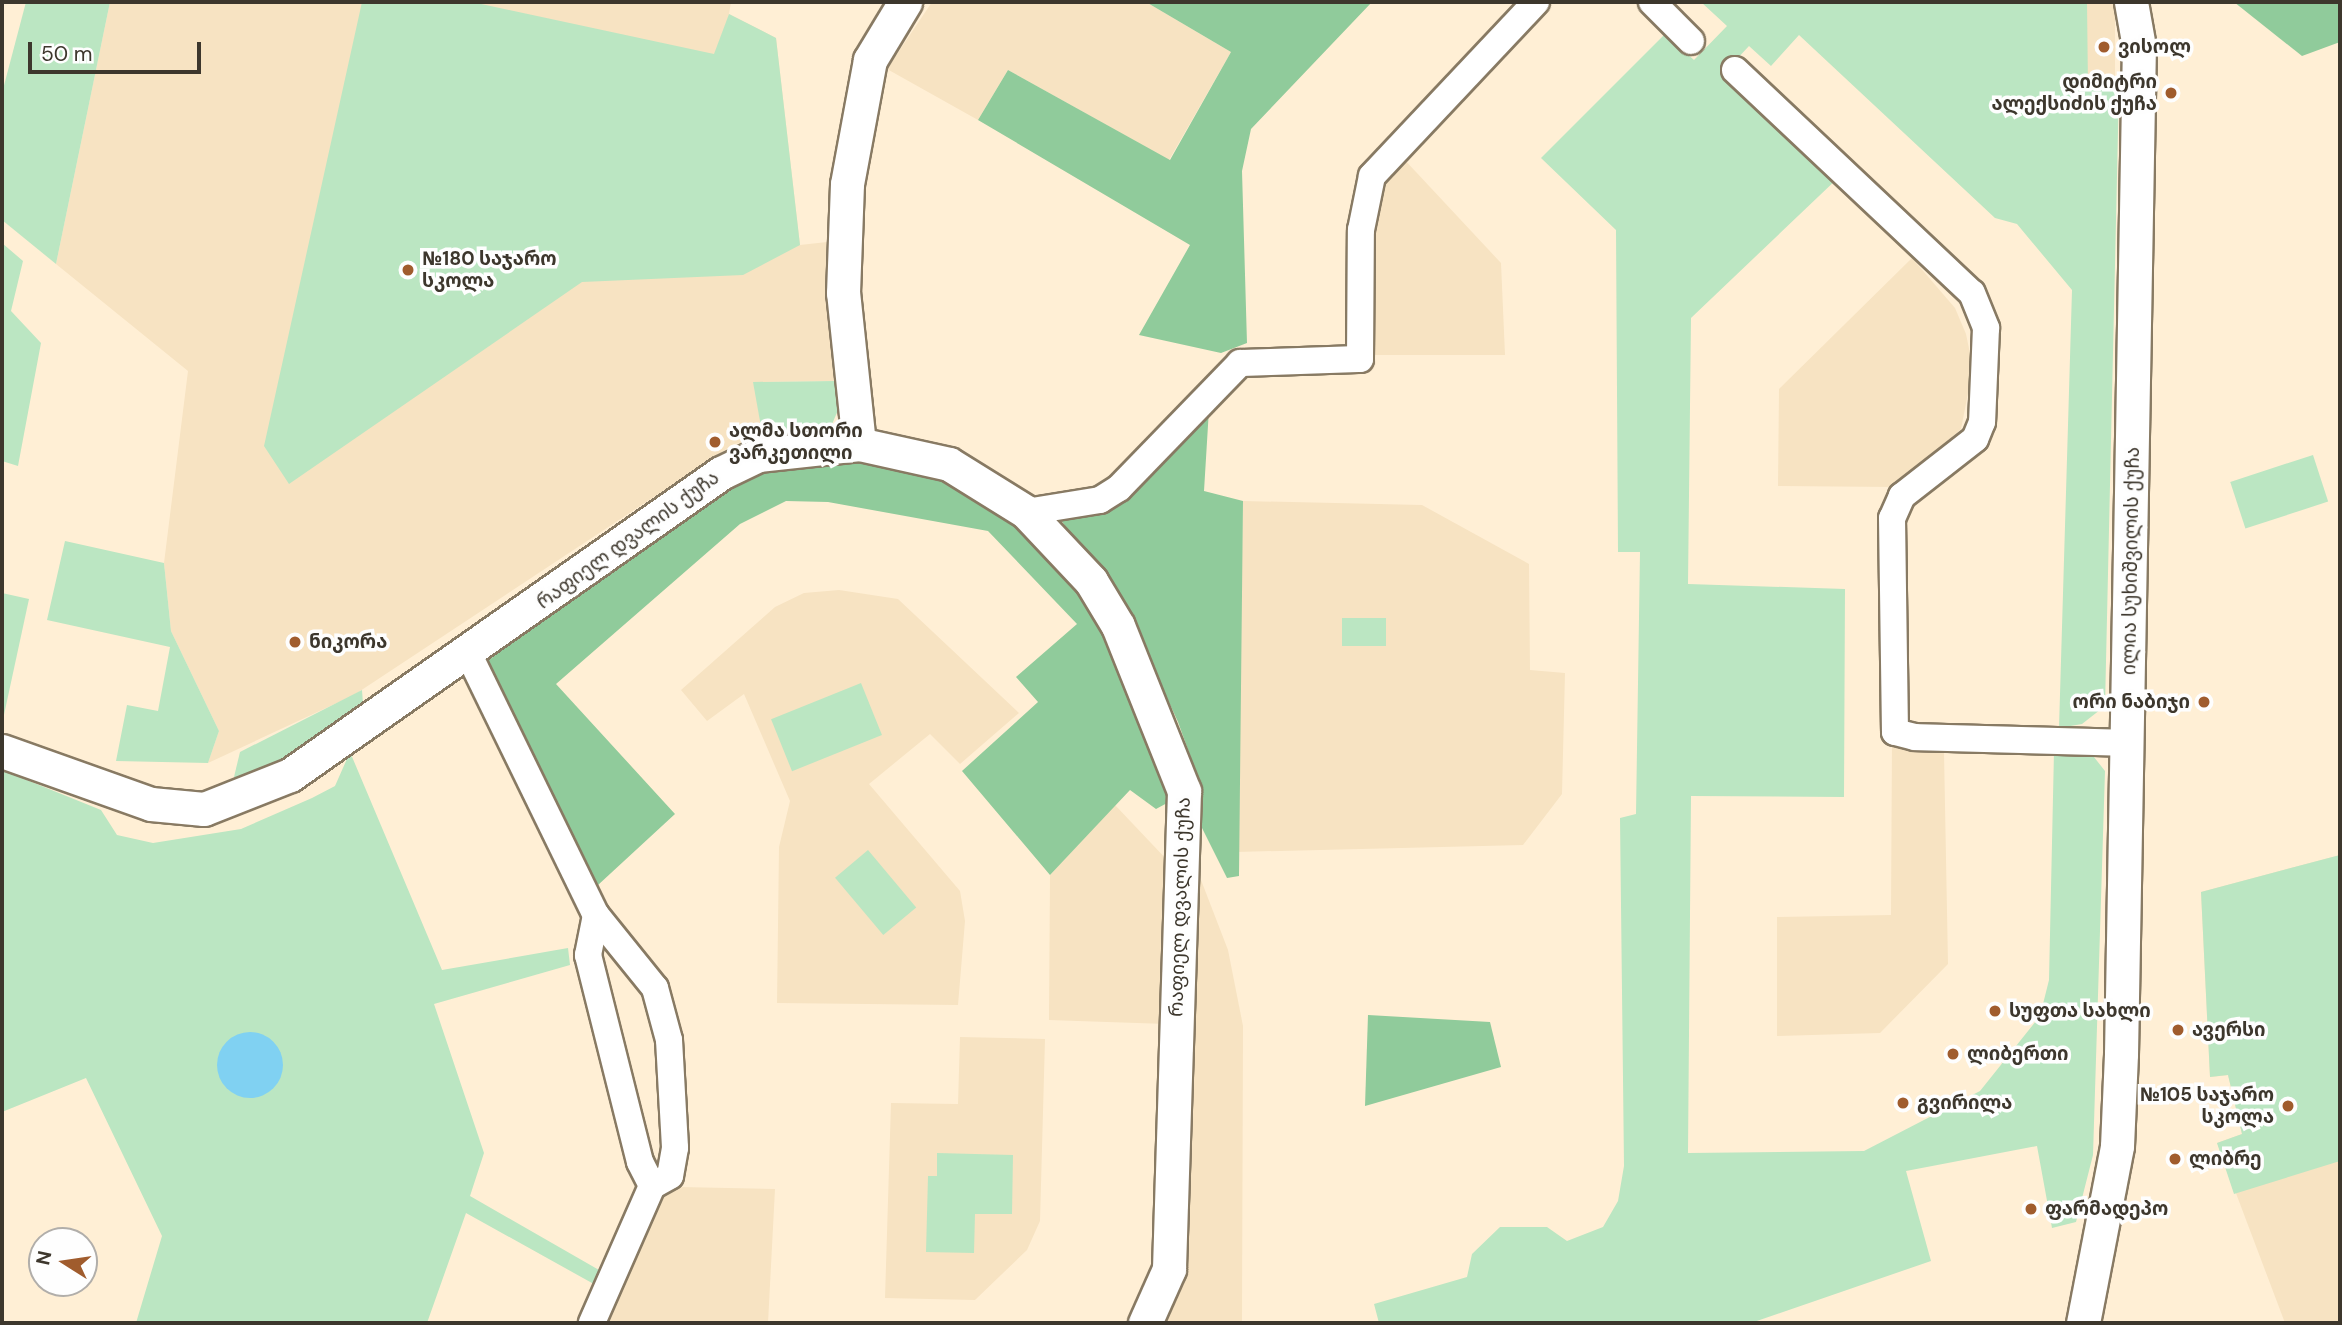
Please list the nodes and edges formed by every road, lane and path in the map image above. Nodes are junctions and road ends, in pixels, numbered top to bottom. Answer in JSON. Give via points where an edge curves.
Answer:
{"nodes":[{"id":1,"x":905,"y":2,"type":"edge"},
{"id":2,"x":1535,"y":2,"type":"edge"},
{"id":3,"x":1652,"y":2,"type":"edge"},
{"id":4,"x":2131,"y":2,"type":"edge"},
{"id":5,"x":2155,"y":2,"type":"edge"},
{"id":6,"x":1691,"y":41,"type":"dead end"},
{"id":7,"x":2139,"y":47,"type":"junction"},
{"id":8,"x":1735,"y":70,"type":"dead end"},
{"id":9,"x":859,"y":444,"type":"junction"},
{"id":10,"x":1026,"y":512,"type":"junction"},
{"id":11,"x":469,"y":655,"type":"junction"},
{"id":12,"x":2127,"y":743,"type":"junction"},
{"id":13,"x":2,"y":751,"type":"edge"},
{"id":14,"x":596,"y":915,"type":"junction"},
{"id":15,"x":652,"y":1186,"type":"junction"},
{"id":16,"x":592,"y":1323,"type":"edge"},
{"id":17,"x":1144,"y":1323,"type":"edge"},
{"id":18,"x":2083,"y":1323,"type":"edge"}],
"edges":[{"from":1,"to":9,"type":"street","via":[[870,60],[847,184],[843,293]]},
{"from":2,"to":10,"type":"street","via":[[1372,176],[1361,230],[1360,359],[1240,363],[1119,488],[1100,500]]},
{"from":3,"to":6,"type":"street"},
{"from":4,"to":7,"type":"street","name":"ილია სუხიშვილის ქუჩა"},
{"from":5,"to":7,"type":"street","name":"ილია სუხიშვილის ქუჩა"},
{"from":7,"to":12,"type":"street","name":"ილია სუხიშვილის ქუჩა"},
{"from":8,"to":12,"type":"street","via":[[1972,293],[1986,328],[1982,422],[1975,439],[1902,496],[1892,518],[1895,732],[1914,737]]},
{"from":9,"to":10,"type":"street","name":"რაფიელ დვალის ქუჩა","via":[[949,464]]},
{"from":9,"to":11,"type":"street","name":"რაფიელ დვალის ქუჩა","via":[[758,455],[721,473]]},
{"from":10,"to":17,"type":"street","name":"რაფიელ დვალის ქუჩა","via":[[1091,581],[1118,626],[1184,792],[1169,1269]]},
{"from":11,"to":13,"type":"street","name":"რაფიელ დვალის ქუჩა","via":[[290,775],[204,809],[151,804]]},
{"from":11,"to":14,"type":"street"},
{"from":12,"to":18,"type":"street","name":"ილია სუხიშვილის ქუჩა","via":[[2117,1146]]},
{"from":14,"to":15,"type":"street","via":[[588,956],[640,1162]]},
{"from":14,"to":15,"type":"street","via":[[655,988],[663,1011],[675,1148],[670,1176]]},
{"from":15,"to":16,"type":"street"}]}
